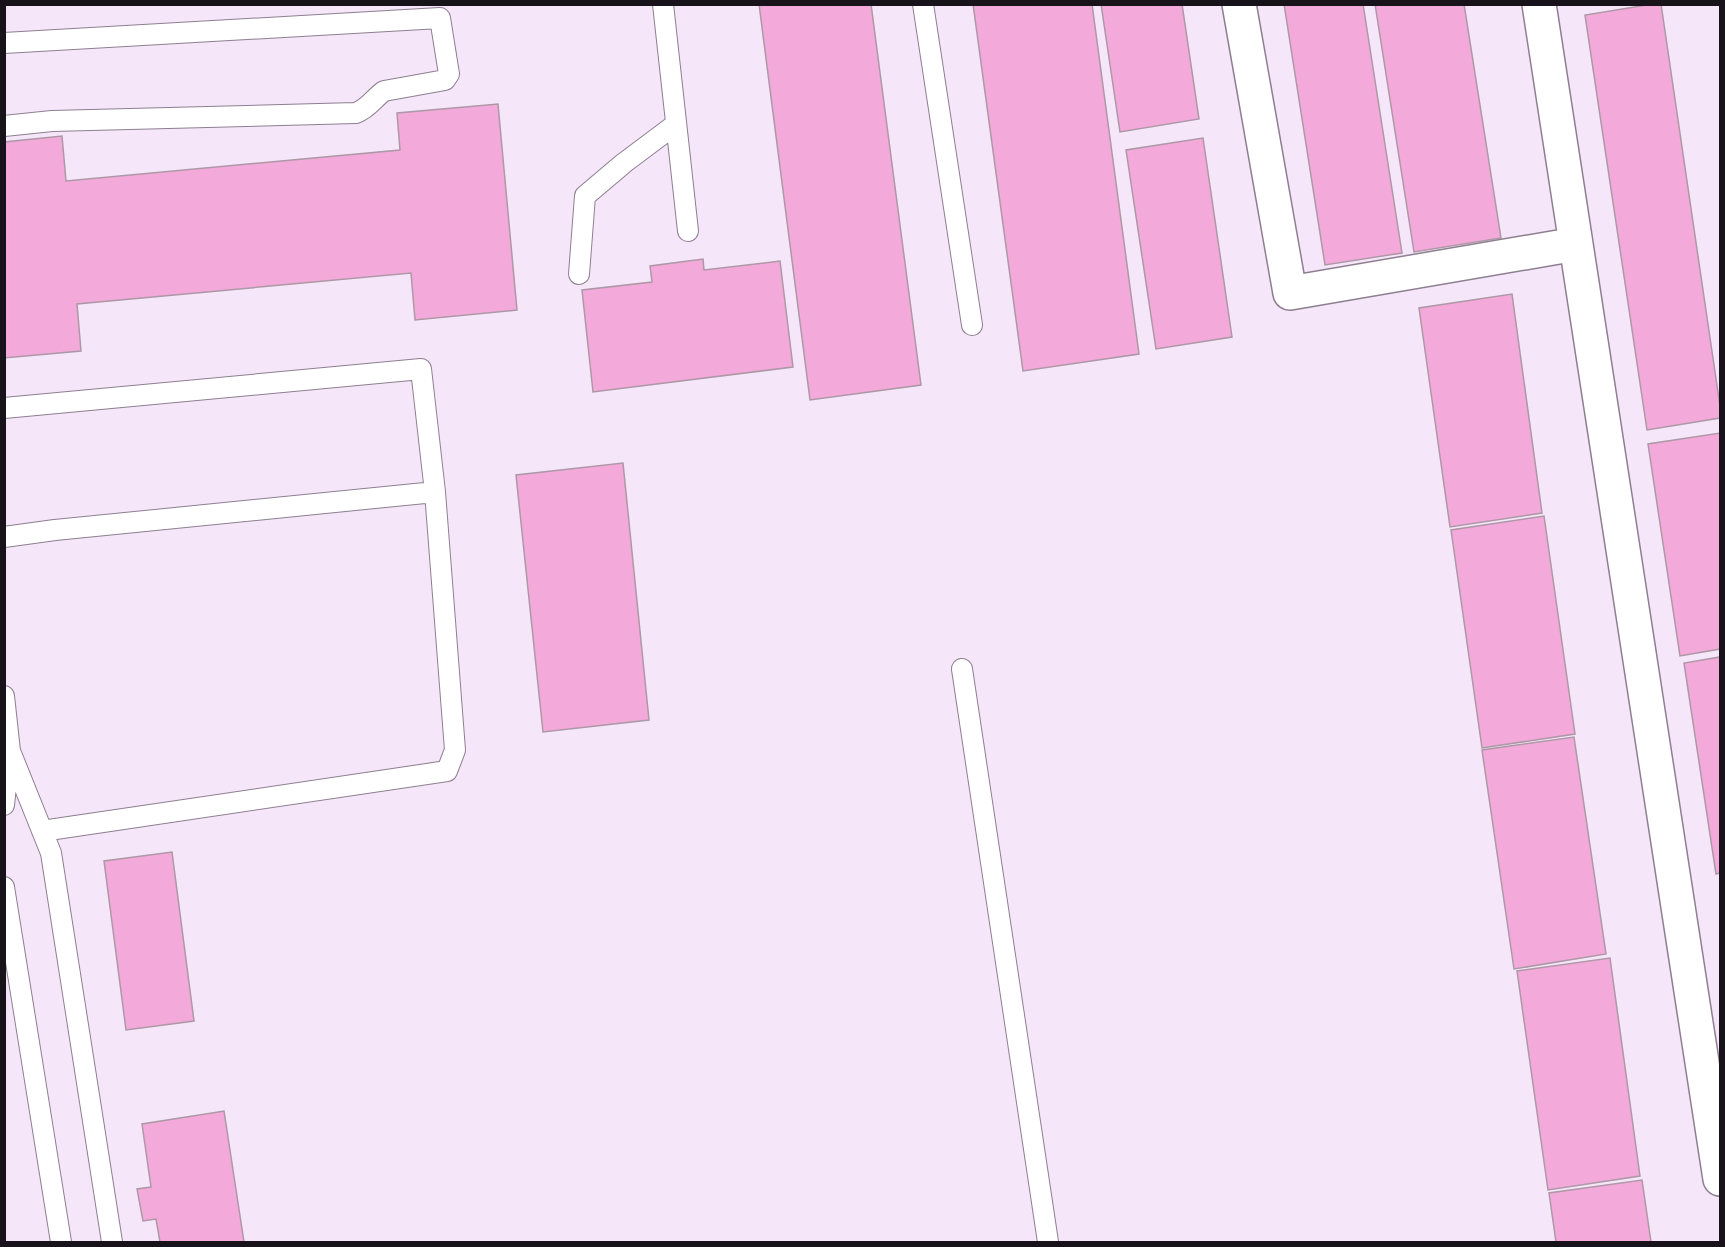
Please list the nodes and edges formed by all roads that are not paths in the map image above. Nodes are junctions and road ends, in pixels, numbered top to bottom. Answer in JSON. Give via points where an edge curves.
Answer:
{"nodes":[{"id":1,"x":663,"y":4,"type":"edge"},
{"id":2,"x":923,"y":4,"type":"edge"},
{"id":3,"x":1239,"y":4,"type":"edge"},
{"id":4,"x":1539,"y":4,"type":"edge"},
{"id":5,"x":4,"y":43,"type":"edge"},
{"id":6,"x":676,"y":124,"type":"junction"},
{"id":7,"x":4,"y":126,"type":"edge"},
{"id":8,"x":688,"y":231,"type":"dead end"},
{"id":9,"x":1576,"y":244,"type":"junction"},
{"id":10,"x":579,"y":274,"type":"dead end"},
{"id":11,"x":972,"y":325,"type":"dead end"},
{"id":12,"x":4,"y":408,"type":"edge"},
{"id":13,"x":435,"y":492,"type":"junction"},
{"id":14,"x":4,"y":537,"type":"edge"},
{"id":15,"x":963,"y":669,"type":"dead end"},
{"id":16,"x":4,"y":696,"type":"edge"},
{"id":17,"x":10,"y":751,"type":"junction"},
{"id":18,"x":4,"y":806,"type":"edge"},
{"id":19,"x":42,"y":831,"type":"junction"},
{"id":20,"x":4,"y":887,"type":"edge"},
{"id":21,"x":1720,"y":1179,"type":"edge"},
{"id":22,"x":61,"y":1242,"type":"edge"},
{"id":23,"x":112,"y":1242,"type":"edge"},
{"id":24,"x":1048,"y":1242,"type":"edge"}],
"edges":[{"from":1,"to":6,"type":"lane"},
{"from":2,"to":11,"type":"lane"},
{"from":3,"to":9,"type":"street","via":[[1290,293]]},
{"from":4,"to":9,"type":"street"},
{"from":5,"to":7,"type":"lane","via":[[440,18],[448,74],[445,80],[384,91],[365,110],[356,113],[52,121]]},
{"from":6,"to":8,"type":"lane"},
{"from":6,"to":10,"type":"lane","via":[[585,196]]},
{"from":9,"to":21,"type":"street"},
{"from":12,"to":13,"type":"lane","via":[[421,369]]},
{"from":13,"to":14,"type":"lane"},
{"from":13,"to":19,"type":"lane","via":[[456,750],[447,771]]},
{"from":15,"to":24,"type":"lane"},
{"from":16,"to":17,"type":"lane"},
{"from":17,"to":18,"type":"lane"},
{"from":17,"to":19,"type":"lane"},
{"from":19,"to":23,"type":"lane","via":[[51,853]]},
{"from":20,"to":22,"type":"lane"}]}
